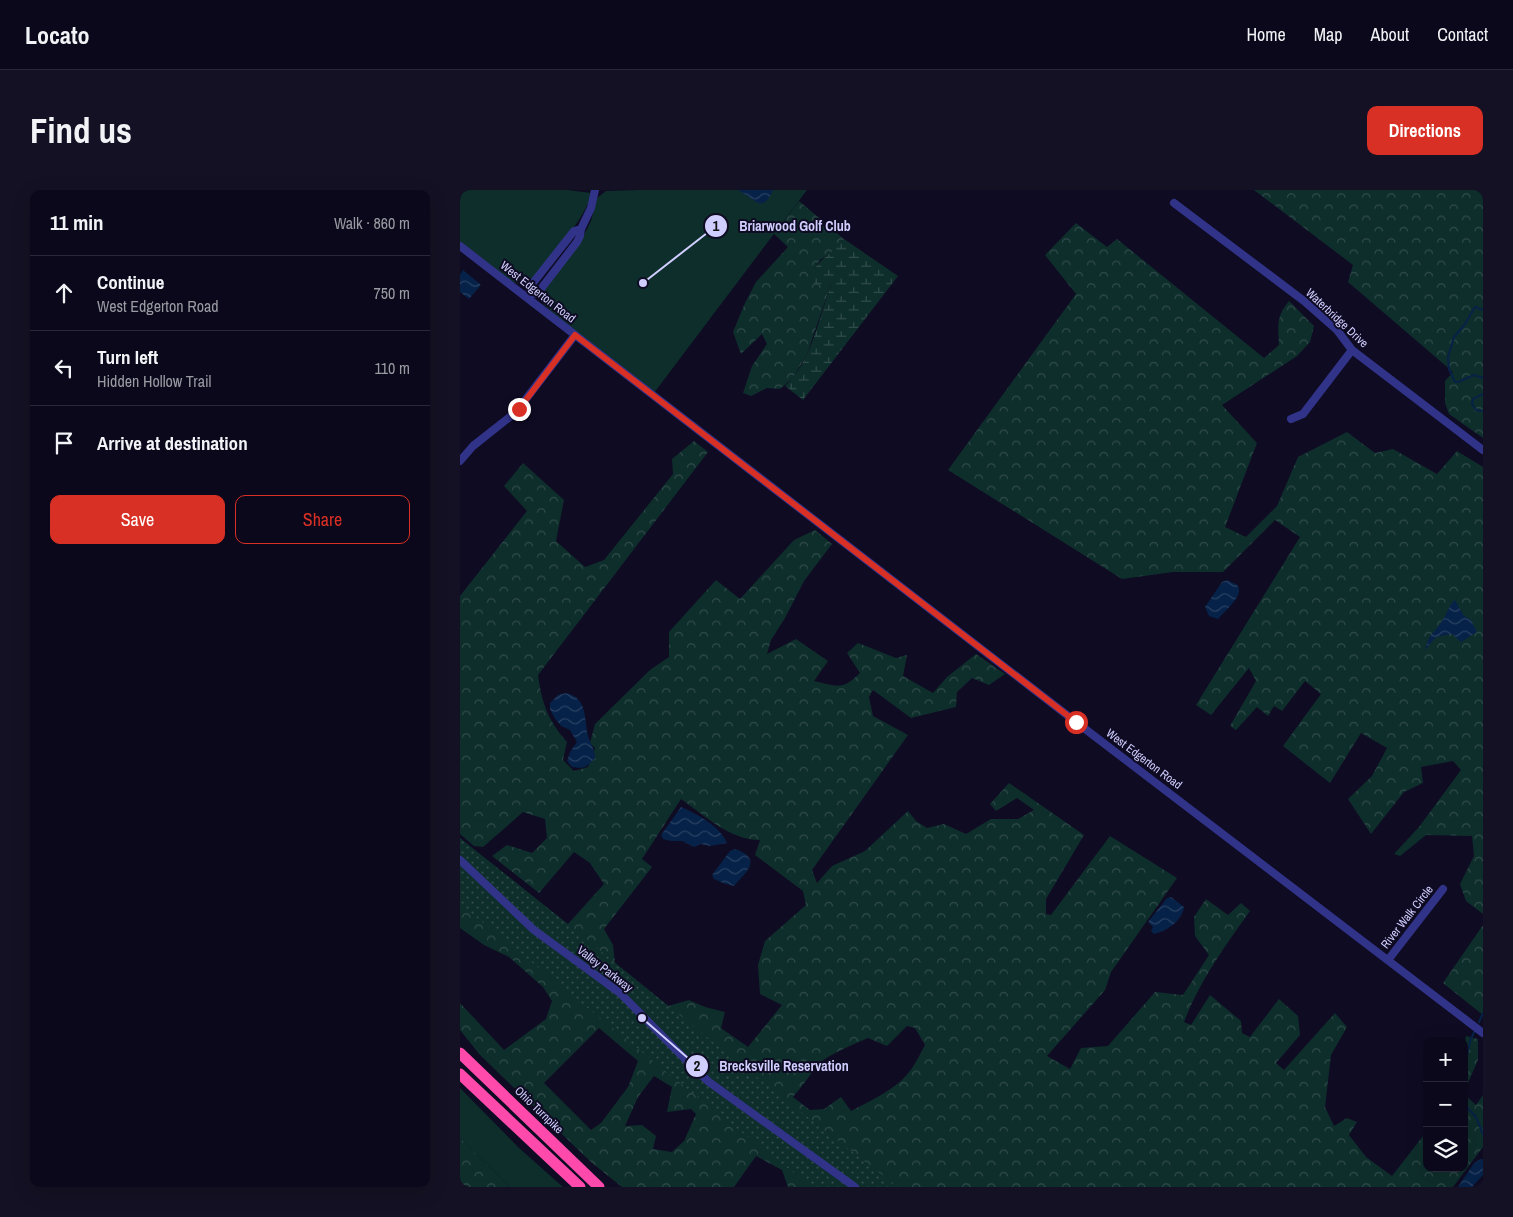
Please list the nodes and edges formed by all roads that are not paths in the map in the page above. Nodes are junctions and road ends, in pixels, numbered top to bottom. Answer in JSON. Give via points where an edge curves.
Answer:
{"nodes":[{"id":1,"x":595,"y":190,"type":"edge"},
{"id":2,"x":1174,"y":203,"type":"dead end"},
{"id":3,"x":460,"y":246,"type":"edge"},
{"id":4,"x":529,"y":296,"type":"junction"},
{"id":5,"x":575,"y":335,"type":"junction"},
{"id":6,"x":1352,"y":350,"type":"junction"},
{"id":7,"x":1291,"y":419,"type":"dead end"},
{"id":8,"x":1483,"y":450,"type":"edge"},
{"id":9,"x":460,"y":461,"type":"edge"},
{"id":10,"x":460,"y":860,"type":"edge"},
{"id":11,"x":1443,"y":889,"type":"dead end"},
{"id":12,"x":1388,"y":960,"type":"junction"},
{"id":13,"x":1483,"y":1033,"type":"edge"},
{"id":14,"x":460,"y":1053,"type":"edge"},
{"id":15,"x":460,"y":1074,"type":"edge"},
{"id":16,"x":580,"y":1187,"type":"edge"},
{"id":17,"x":599,"y":1187,"type":"edge"},
{"id":18,"x":855,"y":1187,"type":"edge"}],
"edges":[{"from":1,"to":4,"type":"street","via":[[577,242],[537,294]]},
{"from":2,"to":6,"type":"street","name":"Waterbridge Drive","via":[[1304,301],[1337,330]]},
{"from":3,"to":4,"type":"street","name":"West Edgerton Road"},
{"from":4,"to":5,"type":"street","name":"West Edgerton Road"},
{"from":5,"to":9,"type":"street","via":[[516,412],[473,446]]},
{"from":5,"to":12,"type":"street","name":"West Edgerton Road"},
{"from":6,"to":7,"type":"street","via":[[1303,414]]},
{"from":6,"to":8,"type":"street","name":"Waterbridge Drive"},
{"from":10,"to":18,"type":"street","name":"Valley Parkway","via":[[534,930],[620,993],[709,1082]]},
{"from":11,"to":12,"type":"street","name":"River Walk Circle"},
{"from":12,"to":13,"type":"street","name":"West Edgerton Road"},
{"from":14,"to":17,"type":"highway","name":"Ohio Turnpike"},
{"from":15,"to":16,"type":"highway"}]}
